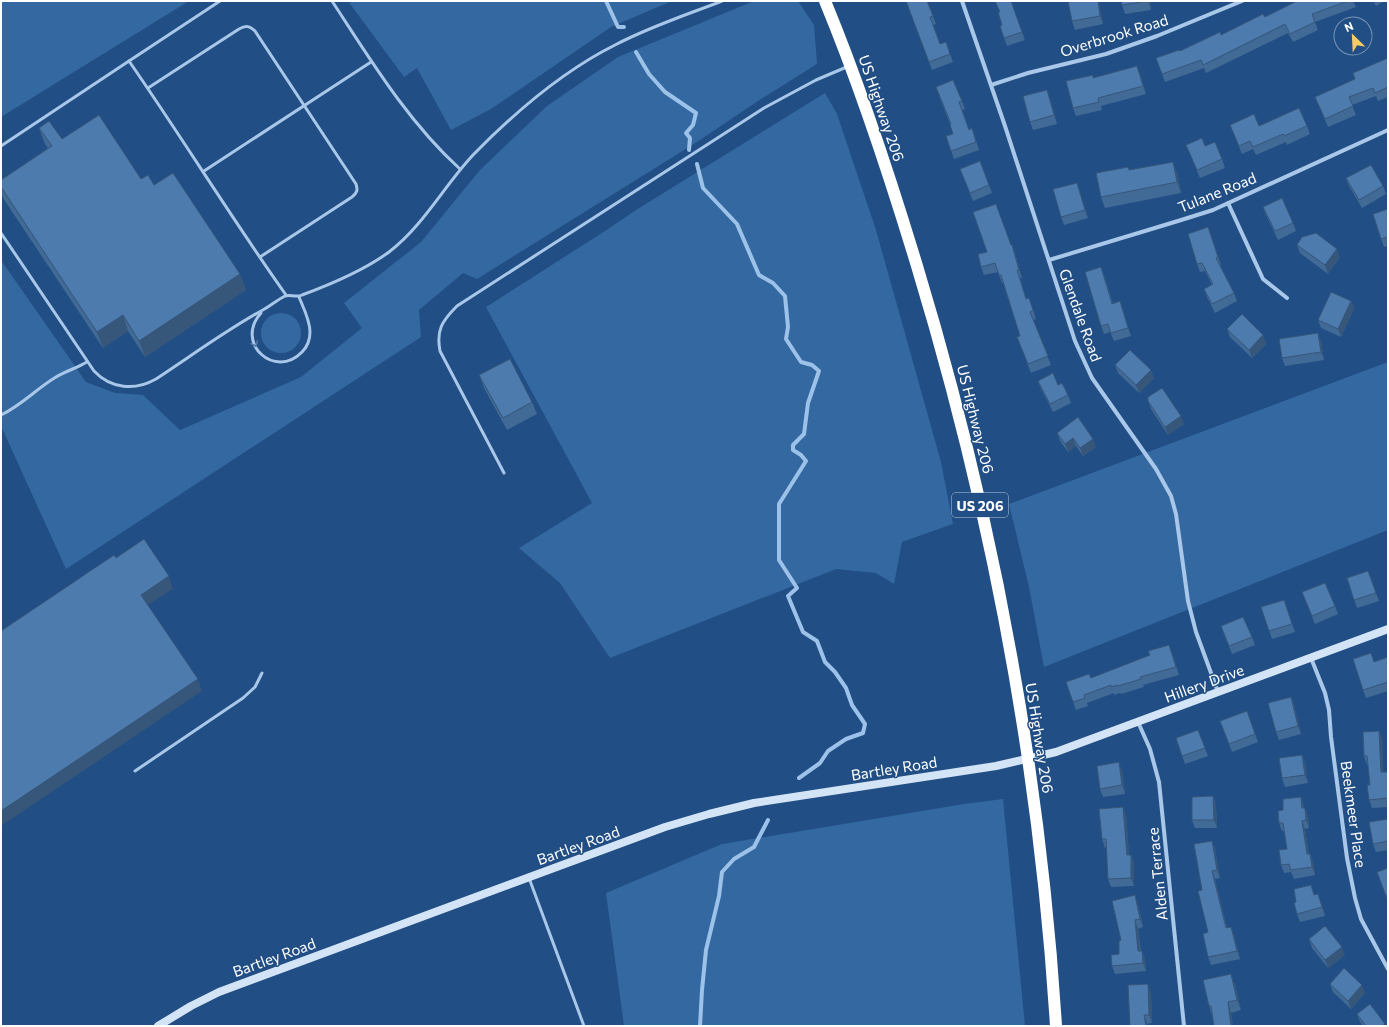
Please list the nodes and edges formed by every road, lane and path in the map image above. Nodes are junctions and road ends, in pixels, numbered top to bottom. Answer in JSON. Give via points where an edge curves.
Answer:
{"nodes":[{"id":1,"x":220,"y":1,"type":"edge"},
{"id":2,"x":332,"y":1,"type":"edge"},
{"id":3,"x":722,"y":1,"type":"edge"},
{"id":4,"x":825,"y":1,"type":"edge"},
{"id":5,"x":962,"y":1,"type":"edge"},
{"id":6,"x":1242,"y":1,"type":"edge"},
{"id":7,"x":130,"y":61,"type":"junction"},
{"id":8,"x":371,"y":62,"type":"junction"},
{"id":9,"x":850,"y":66,"type":"junction"},
{"id":10,"x":990,"y":85,"type":"junction"},
{"id":11,"x":148,"y":88,"type":"junction"},
{"id":12,"x":304,"y":105,"type":"junction"},
{"id":13,"x":1388,"y":130,"type":"edge"},
{"id":14,"x":1,"y":146,"type":"edge"},
{"id":15,"x":460,"y":169,"type":"junction"},
{"id":16,"x":204,"y":171,"type":"junction"},
{"id":17,"x":1228,"y":203,"type":"junction"},
{"id":18,"x":1,"y":233,"type":"edge"},
{"id":19,"x":260,"y":257,"type":"junction"},
{"id":20,"x":1049,"y":260,"type":"junction"},
{"id":21,"x":286,"y":295,"type":"junction"},
{"id":22,"x":299,"y":297,"type":"junction"},
{"id":23,"x":1287,"y":298,"type":"dead end"},
{"id":24,"x":264,"y":310,"type":"junction"},
{"id":25,"x":86,"y":362,"type":"junction"},
{"id":26,"x":1,"y":415,"type":"edge"},
{"id":27,"x":504,"y":473,"type":"dead end"},
{"id":28,"x":1388,"y":629,"type":"edge"},
{"id":29,"x":1311,"y":658,"type":"junction"},
{"id":30,"x":262,"y":673,"type":"dead end"},
{"id":31,"x":1218,"y":693,"type":"junction"},
{"id":32,"x":1138,"y":722,"type":"junction"},
{"id":33,"x":1028,"y":760,"type":"junction"},
{"id":34,"x":135,"y":771,"type":"dead end"},
{"id":35,"x":529,"y":878,"type":"junction"},
{"id":36,"x":1388,"y":969,"type":"edge"},
{"id":37,"x":158,"y":1026,"type":"edge"},
{"id":38,"x":584,"y":1026,"type":"edge"},
{"id":39,"x":1056,"y":1026,"type":"edge"},
{"id":40,"x":1184,"y":1026,"type":"edge"}],
"edges":[{"from":1,"to":7,"type":"lane"},
{"from":2,"to":8,"type":"lane"},
{"from":3,"to":15,"type":"lane","via":[[639,34],[586,62],[525,106]]},
{"from":4,"to":9,"type":"highway","name":"US Highway 206","number":"US 206"},
{"from":5,"to":10,"type":"street","name":"Glendale Road"},
{"from":6,"to":10,"type":"street","name":"Overbrook Road","via":[[1106,54]]},
{"from":7,"to":11,"type":"lane"},
{"from":7,"to":14,"type":"lane"},
{"from":8,"to":12,"type":"lane"},
{"from":8,"to":15,"type":"lane","via":[[442,153]]},
{"from":9,"to":27,"type":"lane","via":[[816,80],[764,108],[457,306],[446,316],[438,338],[440,352]]},
{"from":9,"to":33,"type":"highway","name":"US Highway 206","number":"US 206","via":[[907,232],[961,421],[1004,617]]},
{"from":10,"to":20,"type":"street","name":"Glendale Road"},
{"from":11,"to":12,"type":"lane","via":[[245,26],[255,31]]},
{"from":11,"to":16,"type":"lane"},
{"from":12,"to":16,"type":"lane"},
{"from":12,"to":19,"type":"lane","via":[[356,184],[357,190],[352,197]]},
{"from":13,"to":17,"type":"street","name":"Tulane Road"},
{"from":15,"to":22,"type":"lane","via":[[410,232],[389,251],[365,267]]},
{"from":16,"to":19,"type":"lane"},
{"from":17,"to":20,"type":"street","name":"Tulane Road"},
{"from":17,"to":23,"type":"street","via":[[1263,279]]},
{"from":18,"to":25,"type":"lane"},
{"from":19,"to":21,"type":"lane"},
{"from":20,"to":31,"type":"street","name":"Glendale Road","via":[[1075,341],[1092,378],[1156,469],[1170,496],[1176,514],[1188,601],[1196,632]]},
{"from":21,"to":22,"type":"lane"},
{"from":21,"to":24,"type":"lane"},
{"from":24,"to":22,"type":"lane","one_way":true,"via":[[252,326],[252,338],[256,349],[274,361],[291,359],[304,350],[310,331]]},
{"from":24,"to":25,"type":"lane","via":[[146,384],[133,387],[113,385],[98,376]]},
{"from":25,"to":26,"type":"lane","via":[[56,377],[19,405]]},
{"from":28,"to":29,"type":"street","name":"Hillery Drive"},
{"from":29,"to":31,"type":"street","name":"Hillery Drive"},
{"from":29,"to":36,"type":"street","name":"Beekmeer Place","via":[[1329,710],[1347,858],[1355,898],[1361,919]]},
{"from":30,"to":34,"type":"lane","via":[[254,687],[243,698]]},
{"from":31,"to":32,"type":"street","name":"Hillery Drive"},
{"from":32,"to":33,"type":"street","name":"Hillery Drive"},
{"from":32,"to":40,"type":"street","name":"Alden Terrace","via":[[1150,749],[1159,782]]},
{"from":33,"to":35,"type":"street","name":"Bartley Road","via":[[732,808],[665,827]]},
{"from":33,"to":39,"type":"highway","name":"US Highway 206","number":"US 206","via":[[1048,917]]},
{"from":35,"to":37,"type":"street","name":"Bartley Road","via":[[219,992]]},
{"from":35,"to":38,"type":"lane"}]}
